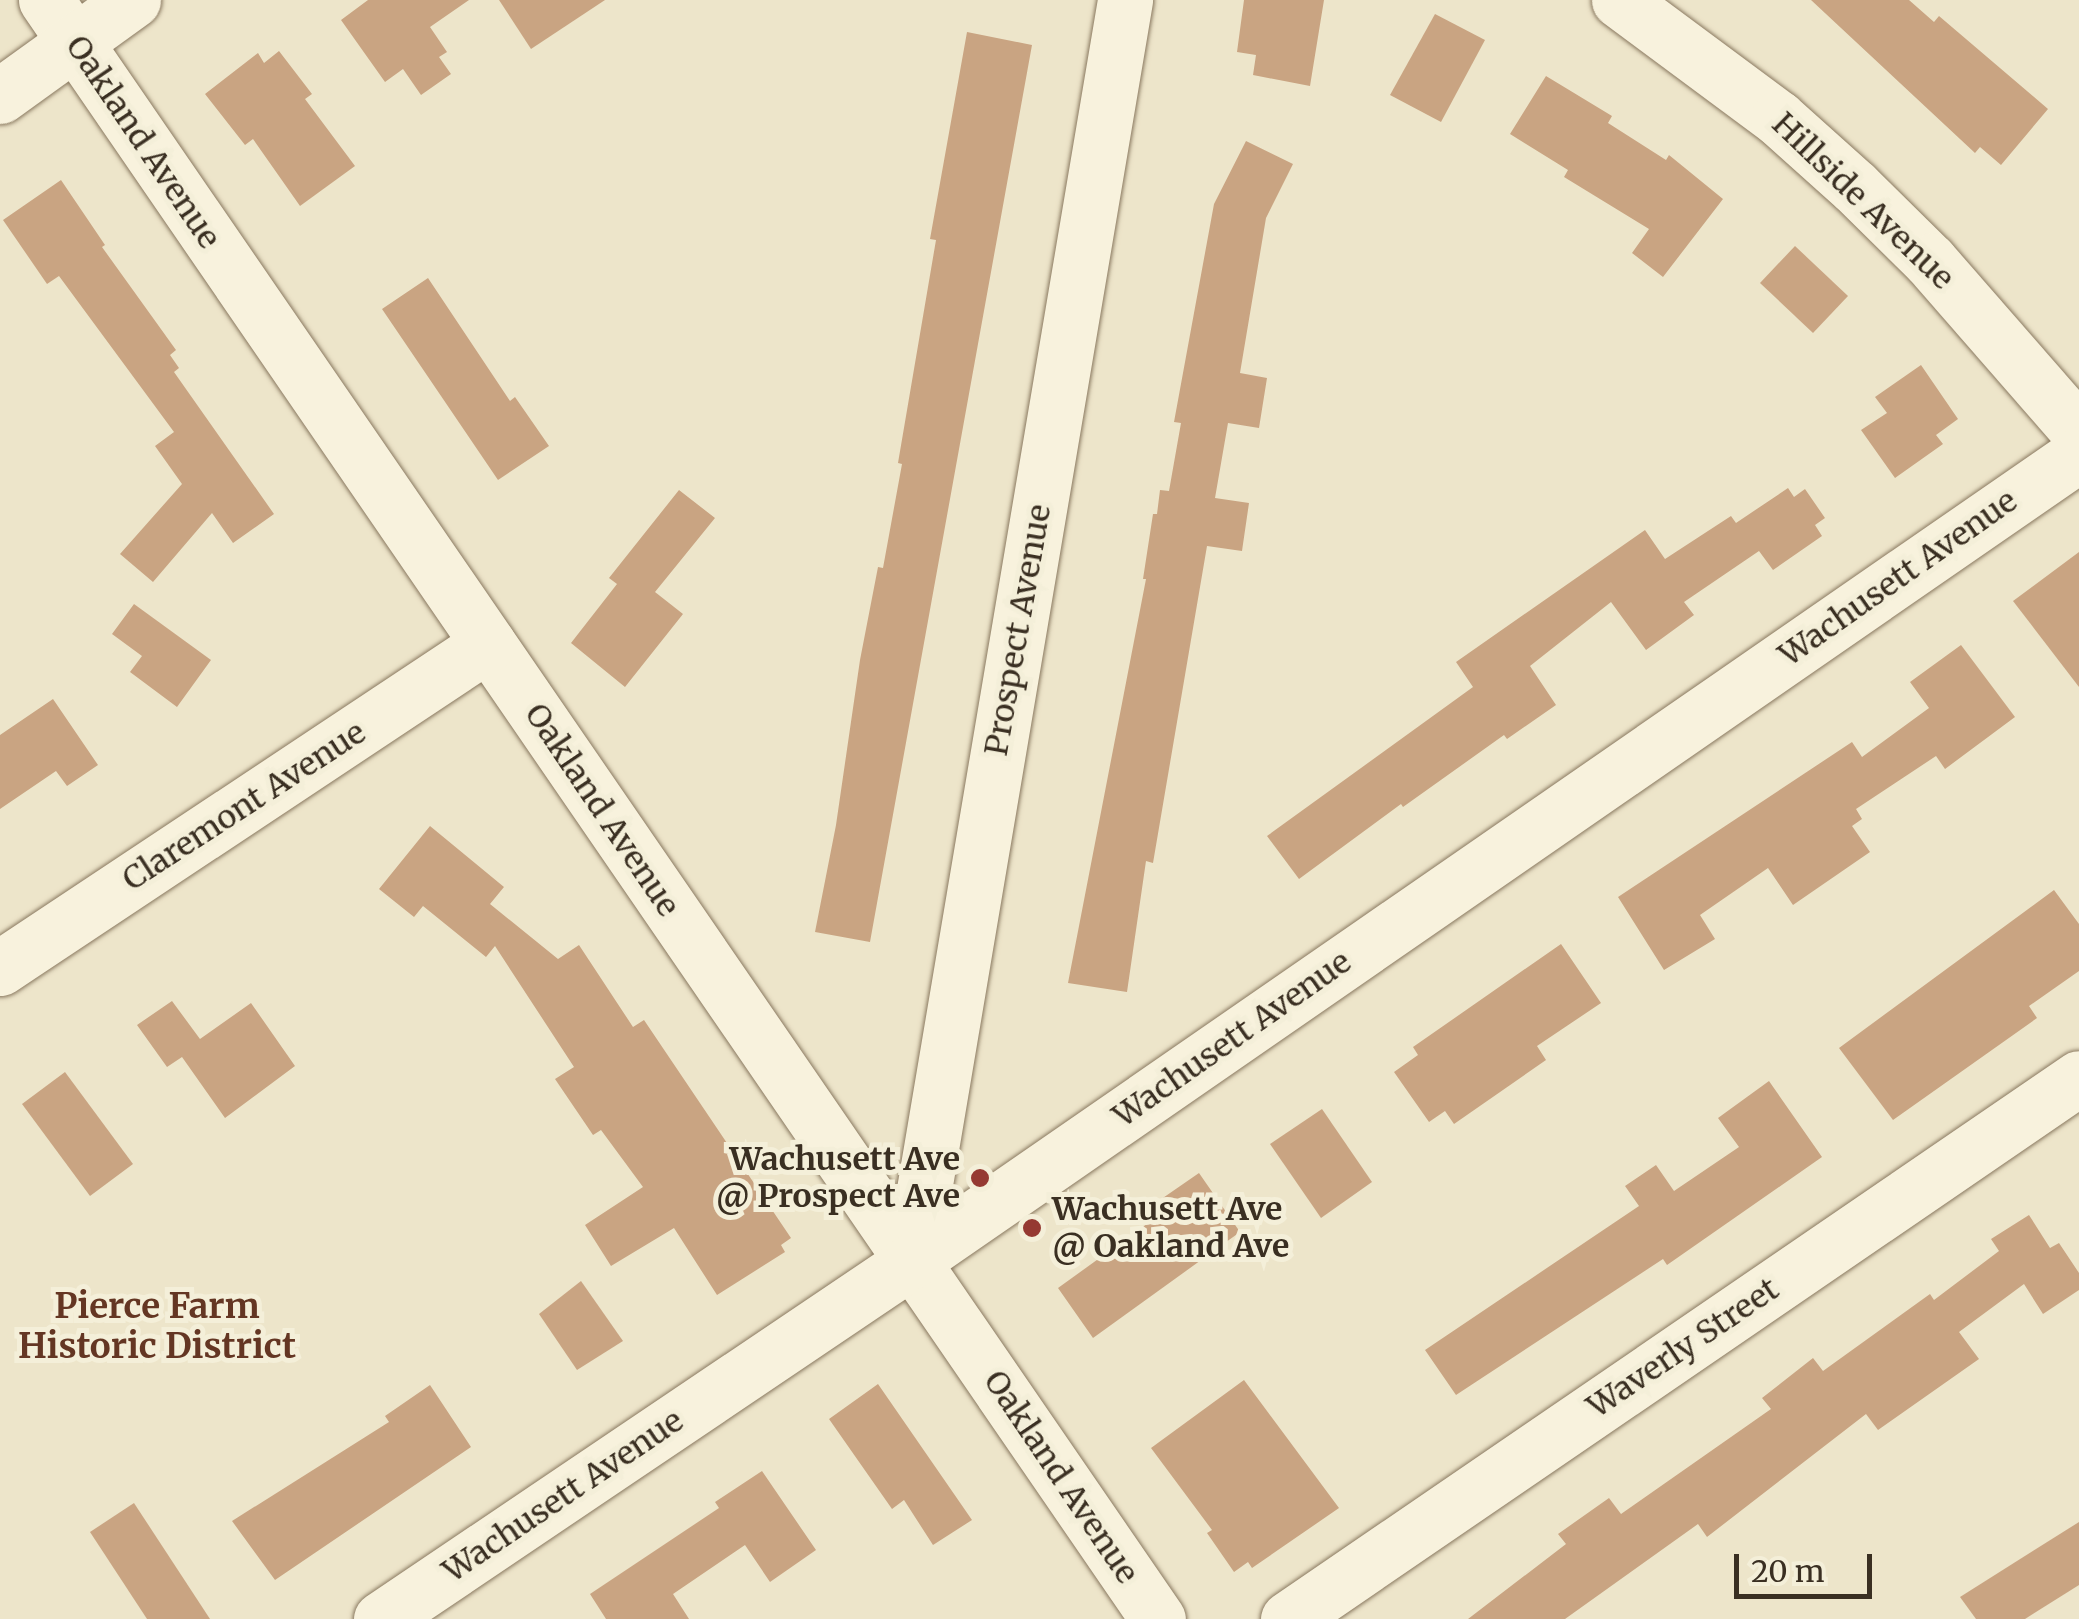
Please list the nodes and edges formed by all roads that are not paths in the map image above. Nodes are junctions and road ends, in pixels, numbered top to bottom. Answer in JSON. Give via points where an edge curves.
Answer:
{"nodes":[{"id":1,"x":134,"y":0,"type":"edge"},
{"id":2,"x":1125,"y":0,"type":"edge"},
{"id":3,"x":1619,"y":0,"type":"edge"},
{"id":4,"x":61,"y":22,"type":"edge"},
{"id":5,"x":0,"y":96,"type":"edge"},
{"id":6,"x":2079,"y":432,"type":"edge"},
{"id":7,"x":2079,"y":454,"type":"edge"},
{"id":8,"x":488,"y":644,"type":"junction"},
{"id":9,"x":0,"y":968,"type":"edge"},
{"id":10,"x":2079,"y":1078,"type":"edge"},
{"id":11,"x":912,"y":1261,"type":"junction"},
{"id":12,"x":381,"y":1619,"type":"edge"},
{"id":13,"x":1158,"y":1619,"type":"edge"},
{"id":14,"x":1288,"y":1619,"type":"edge"}],
"edges":[{"from":1,"to":4,"type":"street"},
{"from":2,"to":11,"type":"street","name":"Prospect Avenue"},
{"from":3,"to":6,"type":"street","name":"Hillside Avenue","via":[[1778,118],[1855,187],[1930,261]]},
{"from":4,"to":5,"type":"street"},
{"from":4,"to":8,"type":"street","name":"Oakland Avenue"},
{"from":7,"to":11,"type":"street","name":"Wachusett Avenue"},
{"from":8,"to":9,"type":"street","name":"Claremont Avenue"},
{"from":8,"to":11,"type":"street","name":"Oakland Avenue"},
{"from":10,"to":14,"type":"street","name":"Waverly Street"},
{"from":11,"to":12,"type":"street","name":"Wachusett Avenue"},
{"from":11,"to":13,"type":"street","name":"Oakland Avenue"}]}
